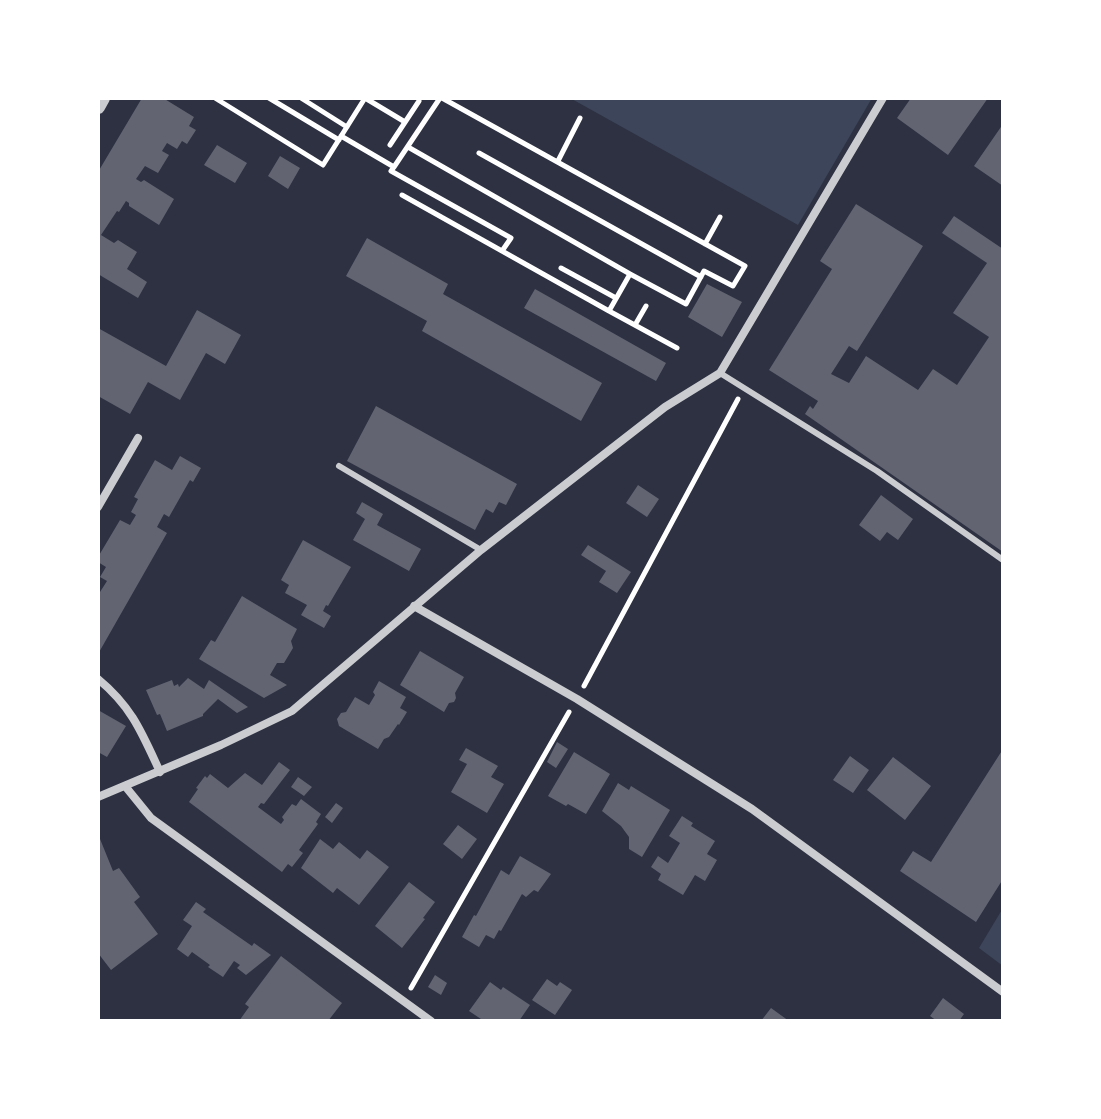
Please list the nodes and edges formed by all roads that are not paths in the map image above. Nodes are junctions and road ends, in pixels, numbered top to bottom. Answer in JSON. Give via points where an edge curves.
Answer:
{"nodes":[{"id":1,"x":103,"y":98,"type":"edge"},
{"id":2,"x":883,"y":98,"type":"edge"},
{"id":3,"x":98,"y":107,"type":"edge"},
{"id":4,"x":720,"y":373,"type":"junction"},
{"id":5,"x":138,"y":438,"type":"dead end"},
{"id":6,"x":339,"y":466,"type":"dead end"},
{"id":7,"x":98,"y":507,"type":"edge"},
{"id":8,"x":481,"y":550,"type":"junction"},
{"id":9,"x":1003,"y":560,"type":"edge"},
{"id":10,"x":414,"y":606,"type":"junction"},
{"id":11,"x":98,"y":679,"type":"edge"},
{"id":12,"x":160,"y":772,"type":"junction"},
{"id":13,"x":125,"y":786,"type":"junction"},
{"id":14,"x":98,"y":797,"type":"edge"},
{"id":15,"x":1003,"y":992,"type":"edge"},
{"id":16,"x":431,"y":1021,"type":"edge"}],
"edges":[{"from":1,"to":3,"type":"street"},
{"from":2,"to":4,"type":"street"},
{"from":4,"to":8,"type":"street","via":[[665,407]]},
{"from":4,"to":9,"type":"lane","via":[[877,471]]},
{"from":5,"to":7,"type":"street"},
{"from":6,"to":8,"type":"lane"},
{"from":8,"to":10,"type":"street"},
{"from":10,"to":12,"type":"street","via":[[292,711]]},
{"from":10,"to":15,"type":"street","via":[[577,699],[752,809]]},
{"from":11,"to":12,"type":"street","via":[[117,694],[138,724]]},
{"from":12,"to":13,"type":"street"},
{"from":13,"to":14,"type":"street"},
{"from":13,"to":16,"type":"street","via":[[151,818]]}]}
